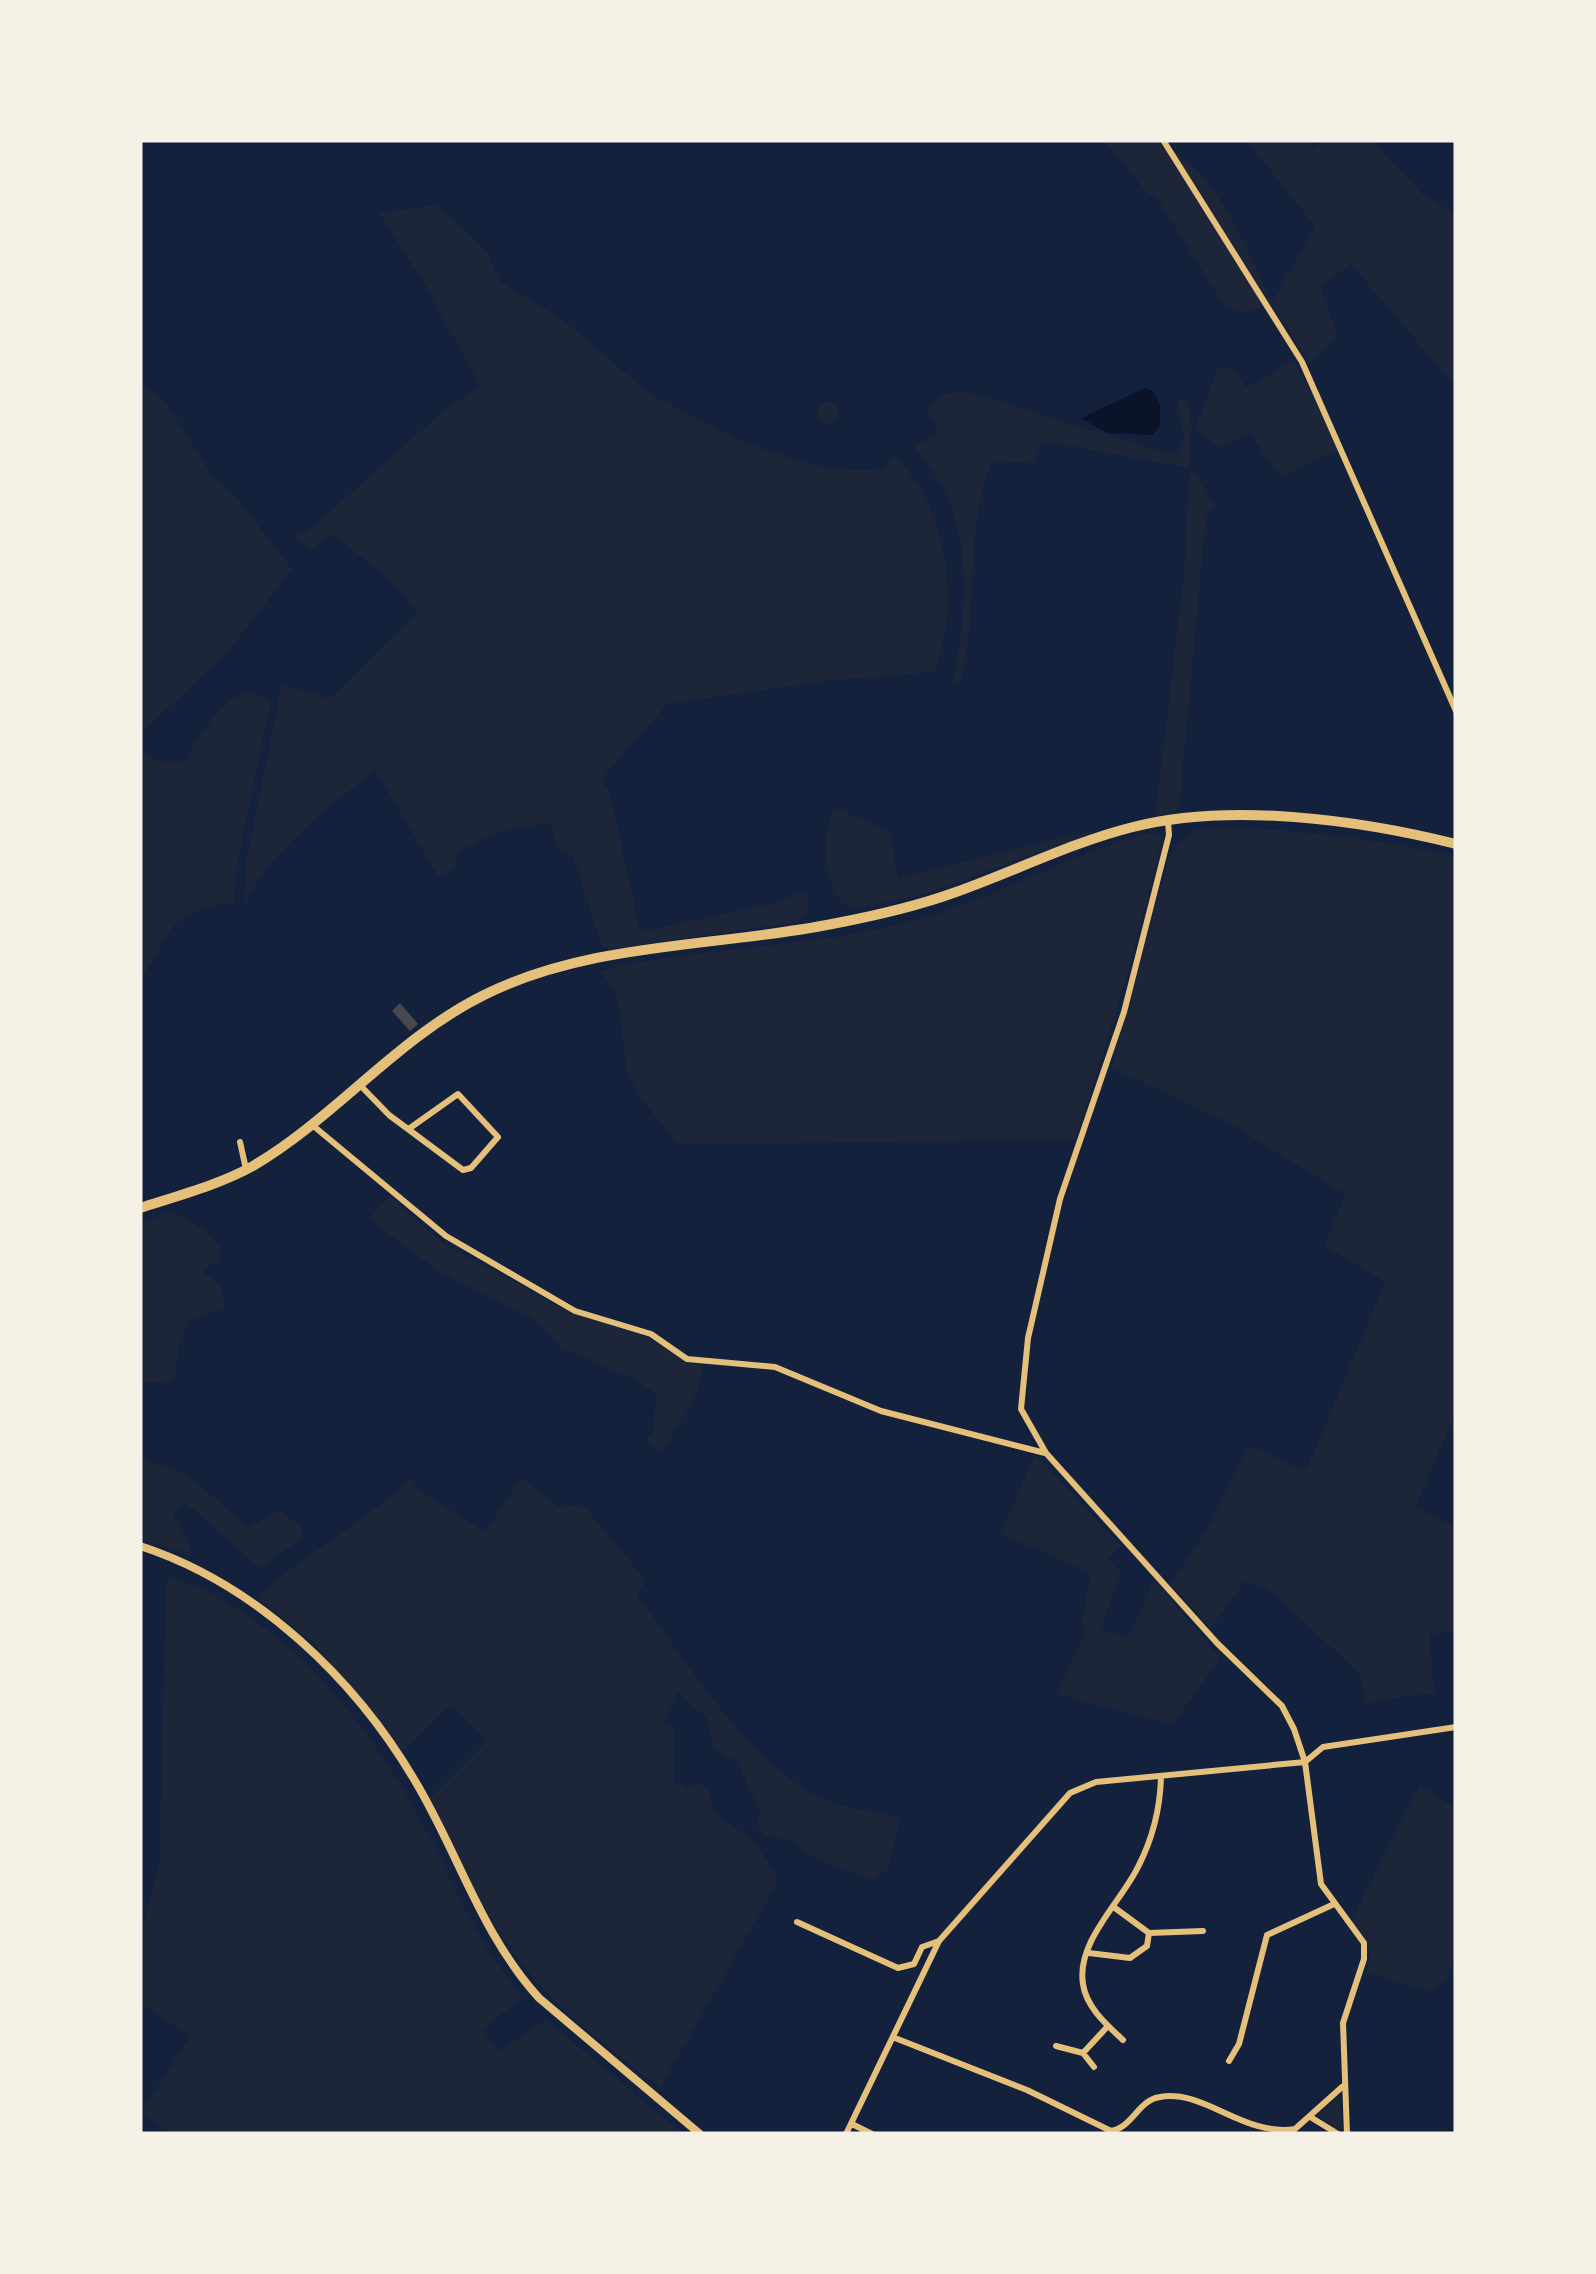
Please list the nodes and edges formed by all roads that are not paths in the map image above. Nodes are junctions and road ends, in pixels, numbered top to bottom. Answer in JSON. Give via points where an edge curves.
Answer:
{"nodes":[{"id":1,"x":1163,"y":140,"type":"edge"},
{"id":2,"x":1456,"y":711,"type":"edge"},
{"id":3,"x":1168,"y":820,"type":"junction"},
{"id":4,"x":1456,"y":844,"type":"edge"},
{"id":5,"x":358,"y":1084,"type":"junction"},
{"id":6,"x":311,"y":1124,"type":"junction"},
{"id":7,"x":410,"y":1128,"type":"junction"},
{"id":8,"x":240,"y":1142,"type":"dead end"},
{"id":9,"x":246,"y":1170,"type":"junction"},
{"id":10,"x":140,"y":1208,"type":"edge"},
{"id":11,"x":1046,"y":1453,"type":"junction"},
{"id":12,"x":140,"y":1546,"type":"edge"},
{"id":13,"x":1456,"y":1727,"type":"edge"},
{"id":14,"x":1305,"y":1762,"type":"junction"},
{"id":15,"x":1161,"y":1778,"type":"junction"},
{"id":16,"x":1332,"y":1904,"type":"junction"},
{"id":17,"x":1115,"y":1908,"type":"junction"},
{"id":18,"x":797,"y":1922,"type":"dead end"},
{"id":19,"x":1203,"y":1931,"type":"dead end"},
{"id":20,"x":1149,"y":1933,"type":"junction"},
{"id":21,"x":940,"y":1940,"type":"junction"},
{"id":22,"x":1089,"y":1953,"type":"junction"},
{"id":23,"x":1108,"y":2026,"type":"junction"},
{"id":24,"x":895,"y":2038,"type":"junction"},
{"id":25,"x":1123,"y":2040,"type":"dead end"},
{"id":26,"x":1056,"y":2046,"type":"dead end"},
{"id":27,"x":1082,"y":2053,"type":"junction"},
{"id":28,"x":1229,"y":2062,"type":"dead end"},
{"id":29,"x":1094,"y":2066,"type":"dead end"},
{"id":30,"x":1342,"y":2087,"type":"junction"},
{"id":31,"x":1312,"y":2118,"type":"junction"},
{"id":32,"x":852,"y":2124,"type":"junction"},
{"id":33,"x":700,"y":2134,"type":"edge"},
{"id":34,"x":846,"y":2134,"type":"edge"},
{"id":35,"x":872,"y":2134,"type":"edge"},
{"id":36,"x":1338,"y":2134,"type":"edge"},
{"id":37,"x":1347,"y":2134,"type":"edge"}],
"edges":[{"from":1,"to":2,"type":"street","via":[[1302,362]]},
{"from":3,"to":4,"type":"highway","via":[[1291,820]]},
{"from":3,"to":5,"type":"highway","via":[[891,912],[614,956],[512,983],[441,1019]]},
{"from":3,"to":11,"type":"street","via":[[1124,1012],[1060,1198],[1028,1338],[1021,1409]]},
{"from":5,"to":6,"type":"highway"},
{"from":5,"to":7,"type":"street"},
{"from":6,"to":9,"type":"highway"},
{"from":6,"to":11,"type":"street","via":[[446,1236],[575,1311],[651,1334],[688,1360],[776,1367],[881,1411]]},
{"from":7,"to":7,"type":"street","via":[[463,1170],[498,1137],[458,1094]]},
{"from":8,"to":9,"type":"street"},
{"from":9,"to":10,"type":"highway"},
{"from":11,"to":14,"type":"street","via":[[1282,1706]]},
{"from":12,"to":33,"type":"street","via":[[238,1592],[318,1658],[410,1774],[517,1973]]},
{"from":13,"to":14,"type":"street","via":[[1323,1747]]},
{"from":14,"to":15,"type":"street"},
{"from":14,"to":16,"type":"street","via":[[1320,1884]]},
{"from":15,"to":17,"type":"street","via":[[1147,1847]]},
{"from":15,"to":21,"type":"street","via":[[1096,1782],[1070,1793]]},
{"from":16,"to":28,"type":"street","via":[[1267,1935]]},
{"from":16,"to":30,"type":"street","via":[[1364,1943],[1343,2023]]},
{"from":17,"to":20,"type":"street"},
{"from":17,"to":22,"type":"street"},
{"from":18,"to":21,"type":"street","via":[[898,1968],[914,1964],[922,1947]]},
{"from":19,"to":20,"type":"street"},
{"from":20,"to":22,"type":"street","via":[[1147,1946],[1130,1958]]},
{"from":21,"to":24,"type":"street"},
{"from":22,"to":23,"type":"street","via":[[1083,1988]]},
{"from":23,"to":25,"type":"street"},
{"from":23,"to":27,"type":"street"},
{"from":24,"to":31,"type":"street","via":[[1111,2131],[1162,2096],[1278,2132]]},
{"from":24,"to":32,"type":"street"},
{"from":26,"to":27,"type":"street"},
{"from":27,"to":29,"type":"street"},
{"from":30,"to":31,"type":"street"},
{"from":30,"to":37,"type":"street"},
{"from":31,"to":36,"type":"street"},
{"from":32,"to":34,"type":"street"},
{"from":32,"to":35,"type":"street"}]}
